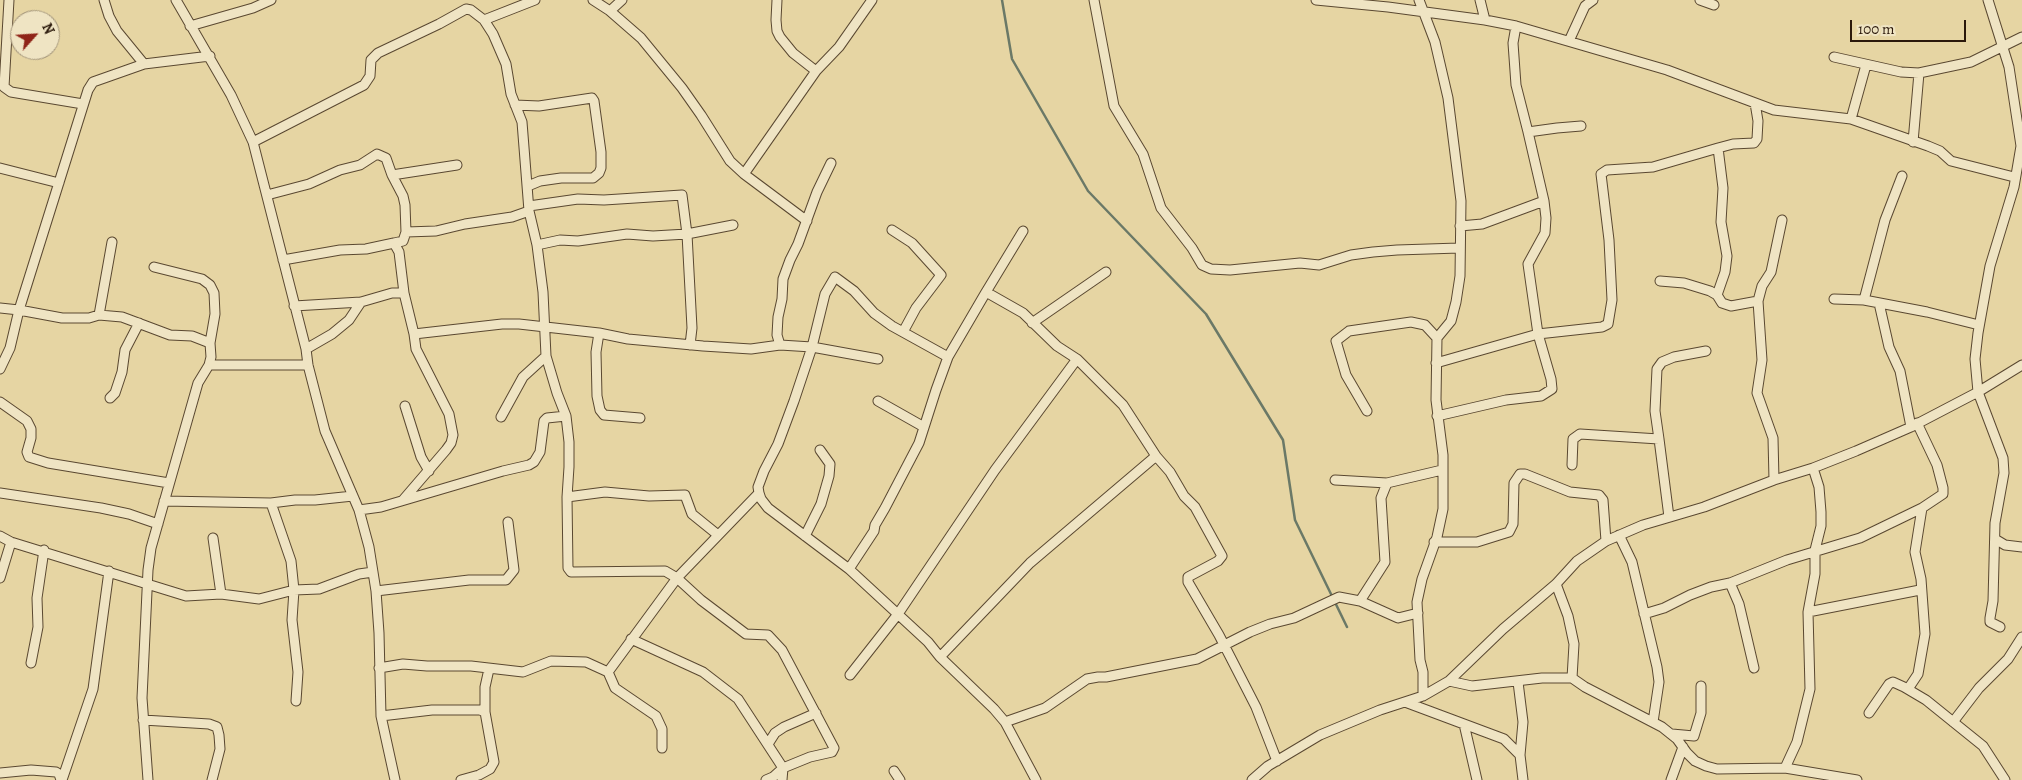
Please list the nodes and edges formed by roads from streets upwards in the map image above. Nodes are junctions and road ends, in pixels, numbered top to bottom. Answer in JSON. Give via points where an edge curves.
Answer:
{"nodes":[{"id":1,"x":9,"y":0,"type":"edge"},
{"id":2,"x":104,"y":0,"type":"edge"},
{"id":3,"x":176,"y":0,"type":"edge"},
{"id":4,"x":271,"y":0,"type":"edge"},
{"id":5,"x":534,"y":0,"type":"edge"},
{"id":6,"x":593,"y":0,"type":"edge"},
{"id":7,"x":622,"y":0,"type":"edge"},
{"id":8,"x":777,"y":0,"type":"edge"},
{"id":9,"x":872,"y":0,"type":"edge"},
{"id":10,"x":1094,"y":0,"type":"edge"},
{"id":11,"x":1316,"y":0,"type":"edge"},
{"id":12,"x":1419,"y":0,"type":"edge"},
{"id":13,"x":1480,"y":0,"type":"edge"},
{"id":14,"x":1593,"y":0,"type":"edge"},
{"id":15,"x":1700,"y":0,"type":"edge"},
{"id":16,"x":1988,"y":0,"type":"edge"},
{"id":17,"x":1714,"y":5,"type":"dead end"},
{"id":18,"x":610,"y":11,"type":"junction"},
{"id":19,"x":1424,"y":13,"type":"junction"},
{"id":20,"x":484,"y":20,"type":"junction"},
{"id":21,"x":1486,"y":20,"type":"junction"},
{"id":22,"x":190,"y":26,"type":"junction"},
{"id":23,"x":1516,"y":26,"type":"junction"},
{"id":24,"x":2022,"y":37,"type":"edge"},
{"id":25,"x":1569,"y":41,"type":"junction"},
{"id":26,"x":2002,"y":47,"type":"junction"},
{"id":27,"x":210,"y":56,"type":"junction"},
{"id":28,"x":1834,"y":57,"type":"dead end"},
{"id":29,"x":144,"y":64,"type":"junction"},
{"id":30,"x":1866,"y":65,"type":"junction"},
{"id":31,"x":816,"y":71,"type":"junction"},
{"id":32,"x":1919,"y":73,"type":"junction"},
{"id":33,"x":1755,"y":103,"type":"junction"},
{"id":34,"x":83,"y":104,"type":"junction"},
{"id":35,"x":515,"y":105,"type":"junction"},
{"id":36,"x":1851,"y":119,"type":"junction"},
{"id":37,"x":1582,"y":126,"type":"dead end"},
{"id":38,"x":1528,"y":132,"type":"junction"},
{"id":39,"x":252,"y":142,"type":"junction"},
{"id":40,"x":1913,"y":142,"type":"junction"},
{"id":41,"x":1718,"y":148,"type":"junction"},
{"id":42,"x":832,"y":163,"type":"dead end"},
{"id":43,"x":457,"y":165,"type":"dead end"},
{"id":44,"x":0,"y":168,"type":"edge"},
{"id":45,"x":392,"y":174,"type":"junction"},
{"id":46,"x":744,"y":174,"type":"junction"},
{"id":47,"x":1902,"y":176,"type":"dead end"},
{"id":48,"x":2014,"y":177,"type":"junction"},
{"id":49,"x":59,"y":183,"type":"junction"},
{"id":50,"x":528,"y":186,"type":"junction"},
{"id":51,"x":2018,"y":186,"type":"edge"},
{"id":52,"x":268,"y":195,"type":"junction"},
{"id":53,"x":1544,"y":201,"type":"junction"},
{"id":54,"x":529,"y":209,"type":"junction"},
{"id":55,"x":1782,"y":220,"type":"dead end"},
{"id":56,"x":807,"y":221,"type":"junction"},
{"id":57,"x":733,"y":225,"type":"dead end"},
{"id":58,"x":1460,"y":226,"type":"junction"},
{"id":59,"x":892,"y":230,"type":"dead end"},
{"id":60,"x":1024,"y":231,"type":"dead end"},
{"id":61,"x":406,"y":232,"type":"junction"},
{"id":62,"x":687,"y":234,"type":"junction"},
{"id":63,"x":112,"y":242,"type":"dead end"},
{"id":64,"x":394,"y":242,"type":"junction"},
{"id":65,"x":537,"y":245,"type":"junction"},
{"id":66,"x":1459,"y":248,"type":"junction"},
{"id":67,"x":283,"y":260,"type":"junction"},
{"id":68,"x":154,"y":267,"type":"dead end"},
{"id":69,"x":1106,"y":272,"type":"dead end"},
{"id":70,"x":1660,"y":281,"type":"dead end"},
{"id":71,"x":986,"y":292,"type":"junction"},
{"id":72,"x":404,"y":293,"type":"junction"},
{"id":73,"x":1717,"y":295,"type":"junction"},
{"id":74,"x":1834,"y":299,"type":"dead end"},
{"id":75,"x":1864,"y":300,"type":"junction"},
{"id":76,"x":1758,"y":301,"type":"junction"},
{"id":77,"x":361,"y":302,"type":"junction"},
{"id":78,"x":1879,"y":303,"type":"junction"},
{"id":79,"x":294,"y":306,"type":"junction"},
{"id":80,"x":0,"y":308,"type":"edge"},
{"id":81,"x":19,"y":310,"type":"junction"},
{"id":82,"x":99,"y":315,"type":"junction"},
{"id":83,"x":139,"y":323,"type":"junction"},
{"id":84,"x":1032,"y":323,"type":"junction"},
{"id":85,"x":1979,"y":325,"type":"junction"},
{"id":86,"x":544,"y":326,"type":"junction"},
{"id":87,"x":903,"y":332,"type":"junction"},
{"id":88,"x":599,"y":333,"type":"junction"},
{"id":89,"x":414,"y":334,"type":"junction"},
{"id":90,"x":1538,"y":334,"type":"junction"},
{"id":91,"x":1436,"y":338,"type":"junction"},
{"id":92,"x":210,"y":343,"type":"junction"},
{"id":93,"x":690,"y":345,"type":"junction"},
{"id":94,"x":780,"y":345,"type":"junction"},
{"id":95,"x":812,"y":347,"type":"junction"},
{"id":96,"x":306,"y":348,"type":"junction"},
{"id":97,"x":1706,"y":352,"type":"dead end"},
{"id":98,"x":546,"y":356,"type":"junction"},
{"id":99,"x":948,"y":357,"type":"junction"},
{"id":100,"x":878,"y":359,"type":"dead end"},
{"id":101,"x":1077,"y":359,"type":"junction"},
{"id":102,"x":1436,"y":363,"type":"junction"},
{"id":103,"x":209,"y":365,"type":"junction"},
{"id":104,"x":308,"y":365,"type":"junction"},
{"id":105,"x":2022,"y":365,"type":"edge"},
{"id":106,"x":0,"y":369,"type":"edge"},
{"id":107,"x":1978,"y":392,"type":"junction"},
{"id":108,"x":110,"y":398,"type":"dead end"},
{"id":109,"x":878,"y":401,"type":"dead end"},
{"id":110,"x":0,"y":402,"type":"edge"},
{"id":111,"x":405,"y":406,"type":"dead end"},
{"id":112,"x":1367,"y":411,"type":"dead end"},
{"id":113,"x":566,"y":416,"type":"junction"},
{"id":114,"x":1437,"y":416,"type":"junction"},
{"id":115,"x":501,"y":417,"type":"dead end"},
{"id":116,"x":640,"y":418,"type":"dead end"},
{"id":117,"x":1914,"y":425,"type":"junction"},
{"id":118,"x":924,"y":427,"type":"junction"},
{"id":119,"x":1659,"y":439,"type":"junction"},
{"id":120,"x":820,"y":450,"type":"dead end"},
{"id":121,"x":1156,"y":456,"type":"junction"},
{"id":122,"x":1572,"y":465,"type":"dead end"},
{"id":123,"x":1813,"y":468,"type":"junction"},
{"id":124,"x":1442,"y":470,"type":"junction"},
{"id":125,"x":429,"y":471,"type":"junction"},
{"id":126,"x":1335,"y":480,"type":"dead end"},
{"id":127,"x":1774,"y":480,"type":"junction"},
{"id":128,"x":169,"y":483,"type":"junction"},
{"id":129,"x":1387,"y":483,"type":"junction"},
{"id":130,"x":0,"y":493,"type":"edge"},
{"id":131,"x":759,"y":493,"type":"junction"},
{"id":132,"x":353,"y":496,"type":"junction"},
{"id":133,"x":567,"y":497,"type":"junction"},
{"id":134,"x":403,"y":500,"type":"junction"},
{"id":135,"x":164,"y":501,"type":"junction"},
{"id":136,"x":271,"y":504,"type":"junction"},
{"id":137,"x":1922,"y":508,"type":"junction"},
{"id":138,"x":359,"y":510,"type":"junction"},
{"id":139,"x":1669,"y":516,"type":"junction"},
{"id":140,"x":508,"y":522,"type":"dead end"},
{"id":141,"x":158,"y":524,"type":"junction"},
{"id":142,"x":718,"y":535,"type":"junction"},
{"id":143,"x":1619,"y":535,"type":"junction"},
{"id":144,"x":0,"y":536,"type":"edge"},
{"id":145,"x":805,"y":536,"type":"junction"},
{"id":146,"x":213,"y":538,"type":"dead end"},
{"id":147,"x":1995,"y":539,"type":"junction"},
{"id":148,"x":1606,"y":541,"type":"junction"},
{"id":149,"x":11,"y":542,"type":"junction"},
{"id":150,"x":1434,"y":542,"type":"junction"},
{"id":151,"x":2022,"y":547,"type":"edge"},
{"id":152,"x":44,"y":550,"type":"junction"},
{"id":153,"x":1815,"y":550,"type":"junction"},
{"id":154,"x":849,"y":569,"type":"junction"},
{"id":155,"x":109,"y":571,"type":"junction"},
{"id":156,"x":373,"y":572,"type":"junction"},
{"id":157,"x":0,"y":578,"type":"edge"},
{"id":158,"x":677,"y":578,"type":"junction"},
{"id":159,"x":148,"y":582,"type":"junction"},
{"id":160,"x":1730,"y":583,"type":"junction"},
{"id":161,"x":1556,"y":584,"type":"junction"},
{"id":162,"x":294,"y":590,"type":"junction"},
{"id":163,"x":1920,"y":590,"type":"junction"},
{"id":164,"x":376,"y":592,"type":"junction"},
{"id":165,"x":221,"y":594,"type":"junction"},
{"id":166,"x":1360,"y":601,"type":"junction"},
{"id":167,"x":1808,"y":612,"type":"junction"},
{"id":168,"x":1418,"y":613,"type":"junction"},
{"id":169,"x":898,"y":614,"type":"junction"},
{"id":170,"x":1644,"y":614,"type":"junction"},
{"id":171,"x":2000,"y":627,"type":"dead end"},
{"id":172,"x":2022,"y":637,"type":"edge"},
{"id":173,"x":631,"y":639,"type":"junction"},
{"id":174,"x":1224,"y":645,"type":"junction"},
{"id":175,"x":940,"y":657,"type":"junction"},
{"id":176,"x":31,"y":663,"type":"dead end"},
{"id":177,"x":379,"y":668,"type":"junction"},
{"id":178,"x":1754,"y":668,"type":"dead end"},
{"id":179,"x":489,"y":669,"type":"junction"},
{"id":180,"x":608,"y":672,"type":"junction"},
{"id":181,"x":1423,"y":672,"type":"junction"},
{"id":182,"x":850,"y":675,"type":"dead end"},
{"id":183,"x":1572,"y":678,"type":"junction"},
{"id":184,"x":1449,"y":681,"type":"junction"},
{"id":185,"x":1518,"y":682,"type":"junction"},
{"id":186,"x":1701,"y":686,"type":"dead end"},
{"id":187,"x":1908,"y":689,"type":"junction"},
{"id":188,"x":1434,"y":691,"type":"junction"},
{"id":189,"x":1423,"y":696,"type":"junction"},
{"id":190,"x":296,"y":701,"type":"dead end"},
{"id":191,"x":1405,"y":702,"type":"junction"},
{"id":192,"x":485,"y":712,"type":"junction"},
{"id":193,"x":816,"y":713,"type":"junction"},
{"id":194,"x":1869,"y":713,"type":"dead end"},
{"id":195,"x":381,"y":716,"type":"junction"},
{"id":196,"x":143,"y":720,"type":"junction"},
{"id":197,"x":1005,"y":722,"type":"junction"},
{"id":198,"x":1653,"y":722,"type":"junction"},
{"id":199,"x":1953,"y":722,"type":"junction"},
{"id":200,"x":1464,"y":724,"type":"junction"},
{"id":201,"x":1672,"y":734,"type":"junction"},
{"id":202,"x":768,"y":744,"type":"junction"},
{"id":203,"x":1683,"y":747,"type":"junction"},
{"id":204,"x":662,"y":748,"type":"dead end"},
{"id":205,"x":1520,"y":755,"type":"junction"},
{"id":206,"x":1277,"y":761,"type":"junction"},
{"id":207,"x":783,"y":768,"type":"junction"},
{"id":208,"x":1784,"y":768,"type":"junction"},
{"id":209,"x":894,"y":771,"type":"dead end"},
{"id":210,"x":0,"y":772,"type":"edge"},
{"id":211,"x":1262,"y":772,"type":"junction"},
{"id":212,"x":62,"y":780,"type":"edge"},
{"id":213,"x":148,"y":780,"type":"edge"},
{"id":214,"x":212,"y":780,"type":"edge"},
{"id":215,"x":395,"y":780,"type":"edge"},
{"id":216,"x":461,"y":780,"type":"edge"},
{"id":217,"x":766,"y":780,"type":"edge"},
{"id":218,"x":782,"y":780,"type":"edge"},
{"id":219,"x":900,"y":780,"type":"edge"},
{"id":220,"x":1036,"y":780,"type":"edge"},
{"id":221,"x":1252,"y":780,"type":"edge"},
{"id":222,"x":1268,"y":780,"type":"edge"},
{"id":223,"x":1478,"y":780,"type":"edge"},
{"id":224,"x":1523,"y":780,"type":"edge"},
{"id":225,"x":1671,"y":780,"type":"edge"},
{"id":226,"x":1857,"y":780,"type":"edge"},
{"id":227,"x":2005,"y":780,"type":"edge"}],
"edges":[{"from":1,"to":34,"type":"street","via":[[4,87],[11,92]]},
{"from":2,"to":29,"type":"street","via":[[116,31]]},
{"from":3,"to":22,"type":"street"},
{"from":4,"to":22,"type":"street"},
{"from":5,"to":20,"type":"street"},
{"from":6,"to":18,"type":"street"},
{"from":7,"to":18,"type":"street"},
{"from":8,"to":31,"type":"street","via":[[776,20],[780,37],[793,53]]},
{"from":9,"to":31,"type":"street"},
{"from":10,"to":66,"type":"street","via":[[1114,106],[1143,154],[1161,208],[1202,265],[1210,269],[1230,270],[1290,264],[1319,265],[1373,252]]},
{"from":11,"to":19,"type":"street"},
{"from":12,"to":19,"type":"street"},
{"from":13,"to":21,"type":"street"},
{"from":14,"to":25,"type":"street","via":[[1585,6]]},
{"from":15,"to":17,"type":"street"},
{"from":16,"to":26,"type":"street"},
{"from":18,"to":46,"type":"street","via":[[641,38],[701,115],[730,161]]},
{"from":19,"to":21,"type":"street"},
{"from":19,"to":58,"type":"street","via":[[1435,42],[1448,98],[1460,192]]},
{"from":20,"to":35,"type":"street","via":[[506,64],[510,94]]},
{"from":20,"to":39,"type":"street","via":[[470,10],[459,11],[378,53],[371,60],[370,76],[364,84]]},
{"from":21,"to":23,"type":"street"},
{"from":22,"to":27,"type":"street"},
{"from":23,"to":25,"type":"street"},
{"from":23,"to":38,"type":"street","via":[[1513,43],[1516,85]]},
{"from":24,"to":26,"type":"street"},
{"from":25,"to":33,"type":"street","via":[[1667,70]]},
{"from":26,"to":32,"type":"street","via":[[1971,62]]},
{"from":26,"to":48,"type":"street","via":[[2009,67],[2020,137]]},
{"from":27,"to":29,"type":"street"},
{"from":27,"to":39,"type":"street"},
{"from":28,"to":30,"type":"street"},
{"from":29,"to":34,"type":"street","via":[[93,82]]},
{"from":30,"to":32,"type":"street"},
{"from":30,"to":36,"type":"street"},
{"from":31,"to":46,"type":"street"},
{"from":32,"to":40,"type":"street"},
{"from":33,"to":36,"type":"street","via":[[1774,110]]},
{"from":33,"to":41,"type":"street","via":[[1758,121],[1754,143]]},
{"from":34,"to":49,"type":"street"},
{"from":35,"to":50,"type":"street","via":[[522,122]]},
{"from":35,"to":50,"type":"street","via":[[538,106],[592,98],[594,101],[601,152],[602,168],[599,173],[593,178],[554,179]]},
{"from":36,"to":40,"type":"street"},
{"from":37,"to":38,"type":"street"},
{"from":38,"to":53,"type":"street"},
{"from":39,"to":52,"type":"street"},
{"from":40,"to":48,"type":"street","via":[[1940,152],[1951,161]]},
{"from":41,"to":73,"type":"street","via":[[1723,188],[1721,222],[1727,256]]},
{"from":41,"to":90,"type":"street","via":[[1653,167],[1607,170],[1601,174],[1612,300],[1608,324]]},
{"from":42,"to":56,"type":"street"},
{"from":43,"to":45,"type":"street"},
{"from":44,"to":49,"type":"street"},
{"from":45,"to":52,"type":"street","via":[[386,158],[377,154],[360,165]]},
{"from":45,"to":61,"type":"street","via":[[402,196]]},
{"from":46,"to":56,"type":"street"},
{"from":47,"to":75,"type":"street","via":[[1885,220]]},
{"from":48,"to":51,"type":"street"},
{"from":49,"to":81,"type":"street"},
{"from":50,"to":54,"type":"street"},
{"from":51,"to":85,"type":"street","via":[[1990,266]]},
{"from":52,"to":67,"type":"street"},
{"from":53,"to":58,"type":"street","via":[[1482,224]]},
{"from":53,"to":90,"type":"street","via":[[1545,233],[1528,264]]},
{"from":54,"to":61,"type":"street","via":[[512,217],[436,231]]},
{"from":54,"to":62,"type":"street","via":[[578,200],[682,196]]},
{"from":54,"to":65,"type":"street"},
{"from":55,"to":76,"type":"street","via":[[1771,272]]},
{"from":56,"to":94,"type":"street","via":[[784,279],[778,317]]},
{"from":57,"to":62,"type":"street"},
{"from":58,"to":66,"type":"street"},
{"from":59,"to":87,"type":"street","via":[[912,243],[941,275]]},
{"from":60,"to":71,"type":"street"},
{"from":61,"to":64,"type":"street","via":[[403,241]]},
{"from":62,"to":65,"type":"street","via":[[628,234]]},
{"from":62,"to":93,"type":"street"},
{"from":63,"to":82,"type":"street"},
{"from":64,"to":67,"type":"street"},
{"from":64,"to":72,"type":"street","via":[[399,252]]},
{"from":65,"to":86,"type":"street"},
{"from":66,"to":91,"type":"street","via":[[1460,276],[1453,316]]},
{"from":67,"to":79,"type":"street"},
{"from":68,"to":92,"type":"street","via":[[210,284],[215,314]]},
{"from":69,"to":84,"type":"street"},
{"from":70,"to":73,"type":"street","via":[[1684,283]]},
{"from":71,"to":84,"type":"street","via":[[1023,313]]},
{"from":71,"to":99,"type":"street"},
{"from":72,"to":77,"type":"street"},
{"from":72,"to":89,"type":"street"},
{"from":73,"to":76,"type":"street","via":[[1722,303],[1731,306]]},
{"from":74,"to":75,"type":"street"},
{"from":75,"to":78,"type":"street"},
{"from":76,"to":127,"type":"street","via":[[1762,360],[1758,394],[1773,438]]},
{"from":77,"to":79,"type":"street"},
{"from":77,"to":96,"type":"street","via":[[349,320]]},
{"from":78,"to":85,"type":"street"},
{"from":78,"to":117,"type":"street","via":[[1889,347],[1900,371]]},
{"from":79,"to":96,"type":"street"},
{"from":80,"to":81,"type":"street"},
{"from":81,"to":82,"type":"street","via":[[62,318]]},
{"from":81,"to":106,"type":"street","via":[[10,348]]},
{"from":82,"to":83,"type":"street","via":[[122,317]]},
{"from":83,"to":92,"type":"street","via":[[170,335],[192,336]]},
{"from":83,"to":108,"type":"street","via":[[125,350],[122,372]]},
{"from":84,"to":101,"type":"street"},
{"from":85,"to":107,"type":"street","via":[[1975,359]]},
{"from":86,"to":88,"type":"street"},
{"from":86,"to":89,"type":"street","via":[[502,324]]},
{"from":86,"to":98,"type":"street"},
{"from":87,"to":95,"type":"street","via":[[874,313],[854,291],[835,277],[824,294]]},
{"from":87,"to":99,"type":"street"},
{"from":88,"to":93,"type":"street"},
{"from":88,"to":116,"type":"street","via":[[596,352],[600,410],[604,415]]},
{"from":89,"to":125,"type":"street","via":[[416,349],[448,414],[454,435]]},
{"from":90,"to":102,"type":"street"},
{"from":90,"to":114,"type":"street","via":[[1553,385],[1548,392]]},
{"from":91,"to":102,"type":"street"},
{"from":91,"to":112,"type":"street","via":[[1425,325],[1411,322],[1349,332],[1336,341],[1346,375]]},
{"from":92,"to":103,"type":"street"},
{"from":93,"to":94,"type":"street","via":[[751,349]]},
{"from":94,"to":95,"type":"street"},
{"from":95,"to":100,"type":"street"},
{"from":95,"to":131,"type":"street","via":[[778,444],[758,487]]},
{"from":96,"to":104,"type":"street"},
{"from":97,"to":119,"type":"street","via":[[1674,357],[1662,362],[1657,369],[1655,411]]},
{"from":98,"to":113,"type":"street"},
{"from":98,"to":115,"type":"street","via":[[523,377]]},
{"from":99,"to":118,"type":"street"},
{"from":101,"to":121,"type":"street","via":[[1123,405]]},
{"from":101,"to":169,"type":"street","via":[[1000,462]]},
{"from":102,"to":114,"type":"street"},
{"from":103,"to":104,"type":"street"},
{"from":103,"to":128,"type":"street","via":[[198,383]]},
{"from":104,"to":132,"type":"street","via":[[325,431]]},
{"from":105,"to":107,"type":"street"},
{"from":107,"to":117,"type":"street"},
{"from":107,"to":147,"type":"street","via":[[2003,458]]},
{"from":109,"to":118,"type":"street"},
{"from":110,"to":128,"type":"street","via":[[26,421],[31,429],[29,457]]},
{"from":111,"to":125,"type":"street","via":[[421,457]]},
{"from":113,"to":133,"type":"street"},
{"from":113,"to":134,"type":"street","via":[[544,421],[540,452],[529,465]]},
{"from":114,"to":124,"type":"street"},
{"from":117,"to":123,"type":"street"},
{"from":117,"to":137,"type":"street","via":[[1937,465],[1944,488],[1943,494]]},
{"from":118,"to":154,"type":"street","via":[[874,531]]},
{"from":119,"to":122,"type":"street","via":[[1580,434],[1573,439]]},
{"from":119,"to":139,"type":"street"},
{"from":120,"to":145,"type":"street","via":[[830,464],[829,476],[821,504]]},
{"from":121,"to":174,"type":"street","via":[[1195,507],[1222,556],[1218,562],[1188,577],[1188,582]]},
{"from":121,"to":175,"type":"street","via":[[1030,564]]},
{"from":123,"to":127,"type":"street"},
{"from":123,"to":153,"type":"street","via":[[1819,487],[1821,512]]},
{"from":124,"to":129,"type":"street"},
{"from":124,"to":150,"type":"street","via":[[1443,509]]},
{"from":125,"to":134,"type":"street"},
{"from":126,"to":129,"type":"street"},
{"from":127,"to":139,"type":"street","via":[[1704,507]]},
{"from":128,"to":135,"type":"street"},
{"from":129,"to":166,"type":"street","via":[[1381,498],[1385,562]]},
{"from":130,"to":141,"type":"street","via":[[101,508]]},
{"from":131,"to":142,"type":"street"},
{"from":131,"to":145,"type":"street","via":[[768,508]]},
{"from":132,"to":136,"type":"street"},
{"from":132,"to":138,"type":"street"},
{"from":133,"to":142,"type":"street","via":[[605,492],[685,495],[692,514]]},
{"from":133,"to":158,"type":"street","via":[[568,568],[571,572],[665,571]]},
{"from":134,"to":138,"type":"street"},
{"from":135,"to":136,"type":"street"},
{"from":135,"to":141,"type":"street"},
{"from":136,"to":162,"type":"street","via":[[291,561]]},
{"from":137,"to":153,"type":"street","via":[[1860,538]]},
{"from":137,"to":163,"type":"street","via":[[1915,552]]},
{"from":138,"to":156,"type":"street"},
{"from":139,"to":143,"type":"street"},
{"from":140,"to":164,"type":"street","via":[[514,570],[506,580],[469,580]]},
{"from":141,"to":159,"type":"street","via":[[151,548]]},
{"from":142,"to":158,"type":"street"},
{"from":143,"to":148,"type":"street"},
{"from":143,"to":170,"type":"street","via":[[1632,562]]},
{"from":144,"to":149,"type":"street"},
{"from":145,"to":154,"type":"street"},
{"from":146,"to":165,"type":"street"},
{"from":147,"to":151,"type":"street","via":[[2006,545]]},
{"from":147,"to":171,"type":"street","via":[[1990,622]]},
{"from":148,"to":150,"type":"street","via":[[1603,500],[1598,495],[1570,492],[1520,474],[1514,483],[1513,524],[1509,532],[1477,542]]},
{"from":148,"to":161,"type":"street","via":[[1577,561]]},
{"from":149,"to":152,"type":"street"},
{"from":149,"to":157,"type":"street"},
{"from":150,"to":168,"type":"street","via":[[1419,591]]},
{"from":152,"to":155,"type":"street"},
{"from":152,"to":176,"type":"street","via":[[38,627]]},
{"from":153,"to":160,"type":"street"},
{"from":153,"to":167,"type":"street","via":[[1815,574]]},
{"from":154,"to":169,"type":"street"},
{"from":155,"to":159,"type":"street"},
{"from":155,"to":212,"type":"street","via":[[94,689]]},
{"from":156,"to":162,"type":"street","via":[[319,589]]},
{"from":156,"to":164,"type":"street"},
{"from":158,"to":173,"type":"street"},
{"from":158,"to":193,"type":"street","via":[[746,634],[768,635],[782,650]]},
{"from":159,"to":165,"type":"street","via":[[186,596]]},
{"from":159,"to":196,"type":"street"},
{"from":160,"to":170,"type":"street"},
{"from":160,"to":178,"type":"street","via":[[1739,604]]},
{"from":161,"to":183,"type":"street","via":[[1574,644]]},
{"from":161,"to":184,"type":"street"},
{"from":162,"to":165,"type":"street","via":[[259,599]]},
{"from":162,"to":190,"type":"street","via":[[292,620],[298,672]]},
{"from":163,"to":167,"type":"street"},
{"from":163,"to":187,"type":"street","via":[[1925,634],[1918,674]]},
{"from":164,"to":177,"type":"street"},
{"from":166,"to":168,"type":"street","via":[[1398,618]]},
{"from":166,"to":174,"type":"street","via":[[1339,597]]},
{"from":167,"to":208,"type":"street","via":[[1810,689],[1797,742]]},
{"from":168,"to":181,"type":"street"},
{"from":169,"to":175,"type":"street"},
{"from":169,"to":182,"type":"street"},
{"from":170,"to":198,"type":"street","via":[[1659,682]]},
{"from":172,"to":199,"type":"street","via":[[2008,659],[1979,688]]},
{"from":173,"to":180,"type":"street"},
{"from":173,"to":202,"type":"street","via":[[703,672],[738,699]]},
{"from":174,"to":197,"type":"street","via":[[1197,659],[1087,679],[1044,708]]},
{"from":174,"to":206,"type":"street","via":[[1256,707]]},
{"from":175,"to":197,"type":"street"},
{"from":177,"to":179,"type":"street","via":[[403,664]]},
{"from":177,"to":195,"type":"street"},
{"from":179,"to":180,"type":"street","via":[[523,672],[550,661],[586,662]]},
{"from":179,"to":192,"type":"street"},
{"from":180,"to":204,"type":"street","via":[[615,688],[656,716],[662,729]]},
{"from":181,"to":188,"type":"street"},
{"from":181,"to":189,"type":"street"},
{"from":183,"to":185,"type":"street"},
{"from":183,"to":198,"type":"street"},
{"from":184,"to":185,"type":"street","via":[[1472,686]]},
{"from":184,"to":188,"type":"street"},
{"from":185,"to":205,"type":"street","via":[[1523,722]]},
{"from":186,"to":201,"type":"street","via":[[1701,713],[1694,736]]},
{"from":187,"to":194,"type":"street","via":[[1893,682],[1889,684]]},
{"from":187,"to":199,"type":"street"},
{"from":188,"to":189,"type":"street"},
{"from":189,"to":191,"type":"street"},
{"from":191,"to":200,"type":"street"},
{"from":191,"to":206,"type":"street","via":[[1320,735]]},
{"from":192,"to":195,"type":"street","via":[[432,710]]},
{"from":192,"to":216,"type":"street","via":[[494,762],[490,769]]},
{"from":193,"to":202,"type":"street","via":[[784,726]]},
{"from":193,"to":207,"type":"street","via":[[834,748],[832,752]]},
{"from":195,"to":215,"type":"street"},
{"from":196,"to":213,"type":"street"},
{"from":196,"to":214,"type":"street","via":[[216,727],[220,748]]},
{"from":197,"to":220,"type":"street"},
{"from":198,"to":201,"type":"street"},
{"from":199,"to":227,"type":"street","via":[[1983,746]]},
{"from":200,"to":205,"type":"street","via":[[1504,739]]},
{"from":200,"to":223,"type":"street"},
{"from":201,"to":203,"type":"street"},
{"from":202,"to":207,"type":"street"},
{"from":203,"to":208,"type":"street","via":[[1695,760],[1717,769]]},
{"from":203,"to":225,"type":"street"},
{"from":205,"to":224,"type":"street"},
{"from":206,"to":211,"type":"street"},
{"from":207,"to":217,"type":"street"},
{"from":207,"to":218,"type":"street"},
{"from":208,"to":226,"type":"street"},
{"from":209,"to":219,"type":"street"},
{"from":210,"to":212,"type":"street","via":[[56,772]]},
{"from":211,"to":221,"type":"street"},
{"from":211,"to":222,"type":"street"}]}
